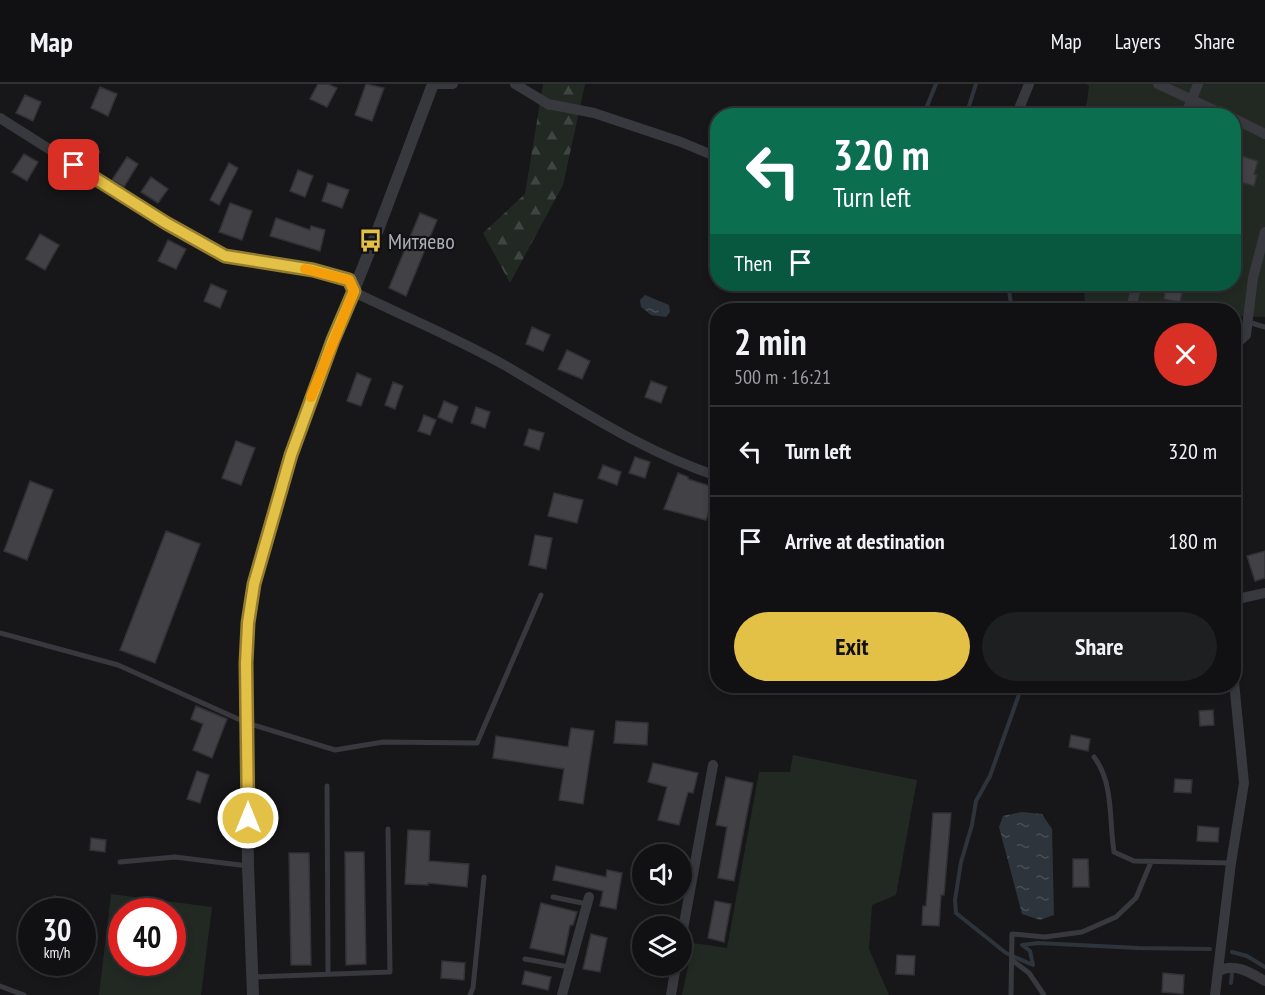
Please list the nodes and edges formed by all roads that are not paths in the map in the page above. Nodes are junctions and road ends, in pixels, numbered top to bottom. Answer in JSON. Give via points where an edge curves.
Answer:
{"nodes":[{"id":1,"x":433,"y":84,"type":"edge"},
{"id":2,"x":453,"y":84,"type":"edge"},
{"id":3,"x":515,"y":84,"type":"edge"},
{"id":4,"x":1029,"y":84,"type":"edge"},
{"id":5,"x":1158,"y":84,"type":"edge"},
{"id":6,"x":1198,"y":84,"type":"edge"},
{"id":7,"x":1192,"y":99,"type":"junction"},
{"id":8,"x":1019,"y":108,"type":"edge"},
{"id":9,"x":1188,"y":108,"type":"edge"},
{"id":10,"x":1211,"y":108,"type":"edge"},
{"id":11,"x":0,"y":118,"type":"edge"},
{"id":12,"x":1241,"y":122,"type":"edge"},
{"id":13,"x":1265,"y":134,"type":"edge"},
{"id":14,"x":710,"y":154,"type":"edge"},
{"id":15,"x":1265,"y":232,"type":"edge"},
{"id":16,"x":354,"y":291,"type":"junction"},
{"id":17,"x":1135,"y":291,"type":"edge"},
{"id":18,"x":1133,"y":300,"type":"dead end"},
{"id":19,"x":1248,"y":321,"type":"junction"},
{"id":20,"x":1265,"y":327,"type":"edge"},
{"id":21,"x":1241,"y":339,"type":"edge"},
{"id":22,"x":710,"y":473,"type":"edge"},
{"id":23,"x":1265,"y":593,"type":"edge"},
{"id":24,"x":541,"y":595,"type":"dead end"},
{"id":25,"x":1241,"y":598,"type":"edge"},
{"id":26,"x":0,"y":633,"type":"edge"},
{"id":27,"x":1235,"y":693,"type":"edge"},
{"id":28,"x":247,"y":723,"type":"junction"},
{"id":29,"x":1094,"y":757,"type":"dead end"},
{"id":30,"x":713,"y":765,"type":"dead end"},
{"id":31,"x":327,"y":786,"type":"dead end"},
{"id":32,"x":388,"y":830,"type":"dead end"},
{"id":33,"x":120,"y":862,"type":"dead end"},
{"id":34,"x":1151,"y":862,"type":"junction"},
{"id":35,"x":1231,"y":863,"type":"junction"},
{"id":36,"x":248,"y":866,"type":"junction"},
{"id":37,"x":484,"y":877,"type":"dead end"},
{"id":38,"x":553,"y":897,"type":"dead end"},
{"id":39,"x":588,"y":901,"type":"joint"},
{"id":40,"x":685,"y":916,"type":"edge"},
{"id":41,"x":525,"y":959,"type":"dead end"},
{"id":42,"x":1012,"y":960,"type":"junction"},
{"id":43,"x":571,"y":967,"type":"junction"},
{"id":44,"x":1219,"y":971,"type":"junction"},
{"id":45,"x":327,"y":974,"type":"junction"},
{"id":46,"x":674,"y":976,"type":"edge"},
{"id":47,"x":252,"y":977,"type":"junction"},
{"id":48,"x":1265,"y":981,"type":"edge"},
{"id":49,"x":0,"y":986,"type":"edge"},
{"id":50,"x":1216,"y":992,"type":"edge"},
{"id":51,"x":24,"y":995,"type":"edge"},
{"id":52,"x":253,"y":995,"type":"edge"},
{"id":53,"x":470,"y":995,"type":"edge"},
{"id":54,"x":562,"y":995,"type":"edge"},
{"id":55,"x":671,"y":995,"type":"edge"},
{"id":56,"x":1011,"y":995,"type":"edge"},
{"id":57,"x":1044,"y":995,"type":"edge"}],
"edges":[{"from":1,"to":2,"type":"street"},
{"from":1,"to":16,"type":"street"},
{"from":3,"to":14,"type":"street","via":[[548,104],[594,113]]},
{"from":4,"to":8,"type":"street"},
{"from":5,"to":7,"type":"street"},
{"from":6,"to":7,"type":"street"},
{"from":7,"to":9,"type":"street"},
{"from":7,"to":10,"type":"street"},
{"from":11,"to":16,"type":"street","via":[[225,256],[313,270],[349,280]]},
{"from":12,"to":13,"type":"street"},
{"from":15,"to":19,"type":"street","via":[[1253,278]]},
{"from":16,"to":22,"type":"street","via":[[504,365],[631,439]]},
{"from":16,"to":28,"type":"street","via":[[295,445],[257,571],[247,636]]},
{"from":17,"to":18,"type":"street"},
{"from":19,"to":20,"type":"lane"},
{"from":19,"to":21,"type":"lane","via":[[1246,335]]},
{"from":23,"to":25,"type":"street"},
{"from":24,"to":28,"type":"lane","via":[[477,743],[383,742],[335,750]]},
{"from":26,"to":28,"type":"lane","via":[[118,665]]},
{"from":27,"to":35,"type":"street","via":[[1244,783]]},
{"from":28,"to":36,"type":"street"},
{"from":29,"to":34,"type":"lane","via":[[1107,787],[1114,852],[1134,861]]},
{"from":30,"to":40,"type":"street"},
{"from":31,"to":45,"type":"lane"},
{"from":32,"to":45,"type":"lane","via":[[390,972]]},
{"from":33,"to":36,"type":"lane","via":[[175,857]]},
{"from":34,"to":35,"type":"lane"},
{"from":34,"to":42,"type":"lane","via":[[1136,898],[1116,917],[1082,932],[1046,937],[1012,934]]},
{"from":35,"to":44,"type":"street"},
{"from":36,"to":47,"type":"street"},
{"from":37,"to":53,"type":"lane"},
{"from":38,"to":39,"type":"lane"},
{"from":39,"to":43,"type":"street"},
{"from":41,"to":43,"type":"lane"},
{"from":42,"to":56,"type":"lane"},
{"from":42,"to":57,"type":"lane","via":[[1029,973]]},
{"from":43,"to":54,"type":"street"},
{"from":44,"to":48,"type":"street","via":[[1238,968]]},
{"from":44,"to":50,"type":"street"},
{"from":45,"to":47,"type":"lane"},
{"from":46,"to":55,"type":"street"},
{"from":47,"to":52,"type":"street"},
{"from":49,"to":51,"type":"lane"}]}
